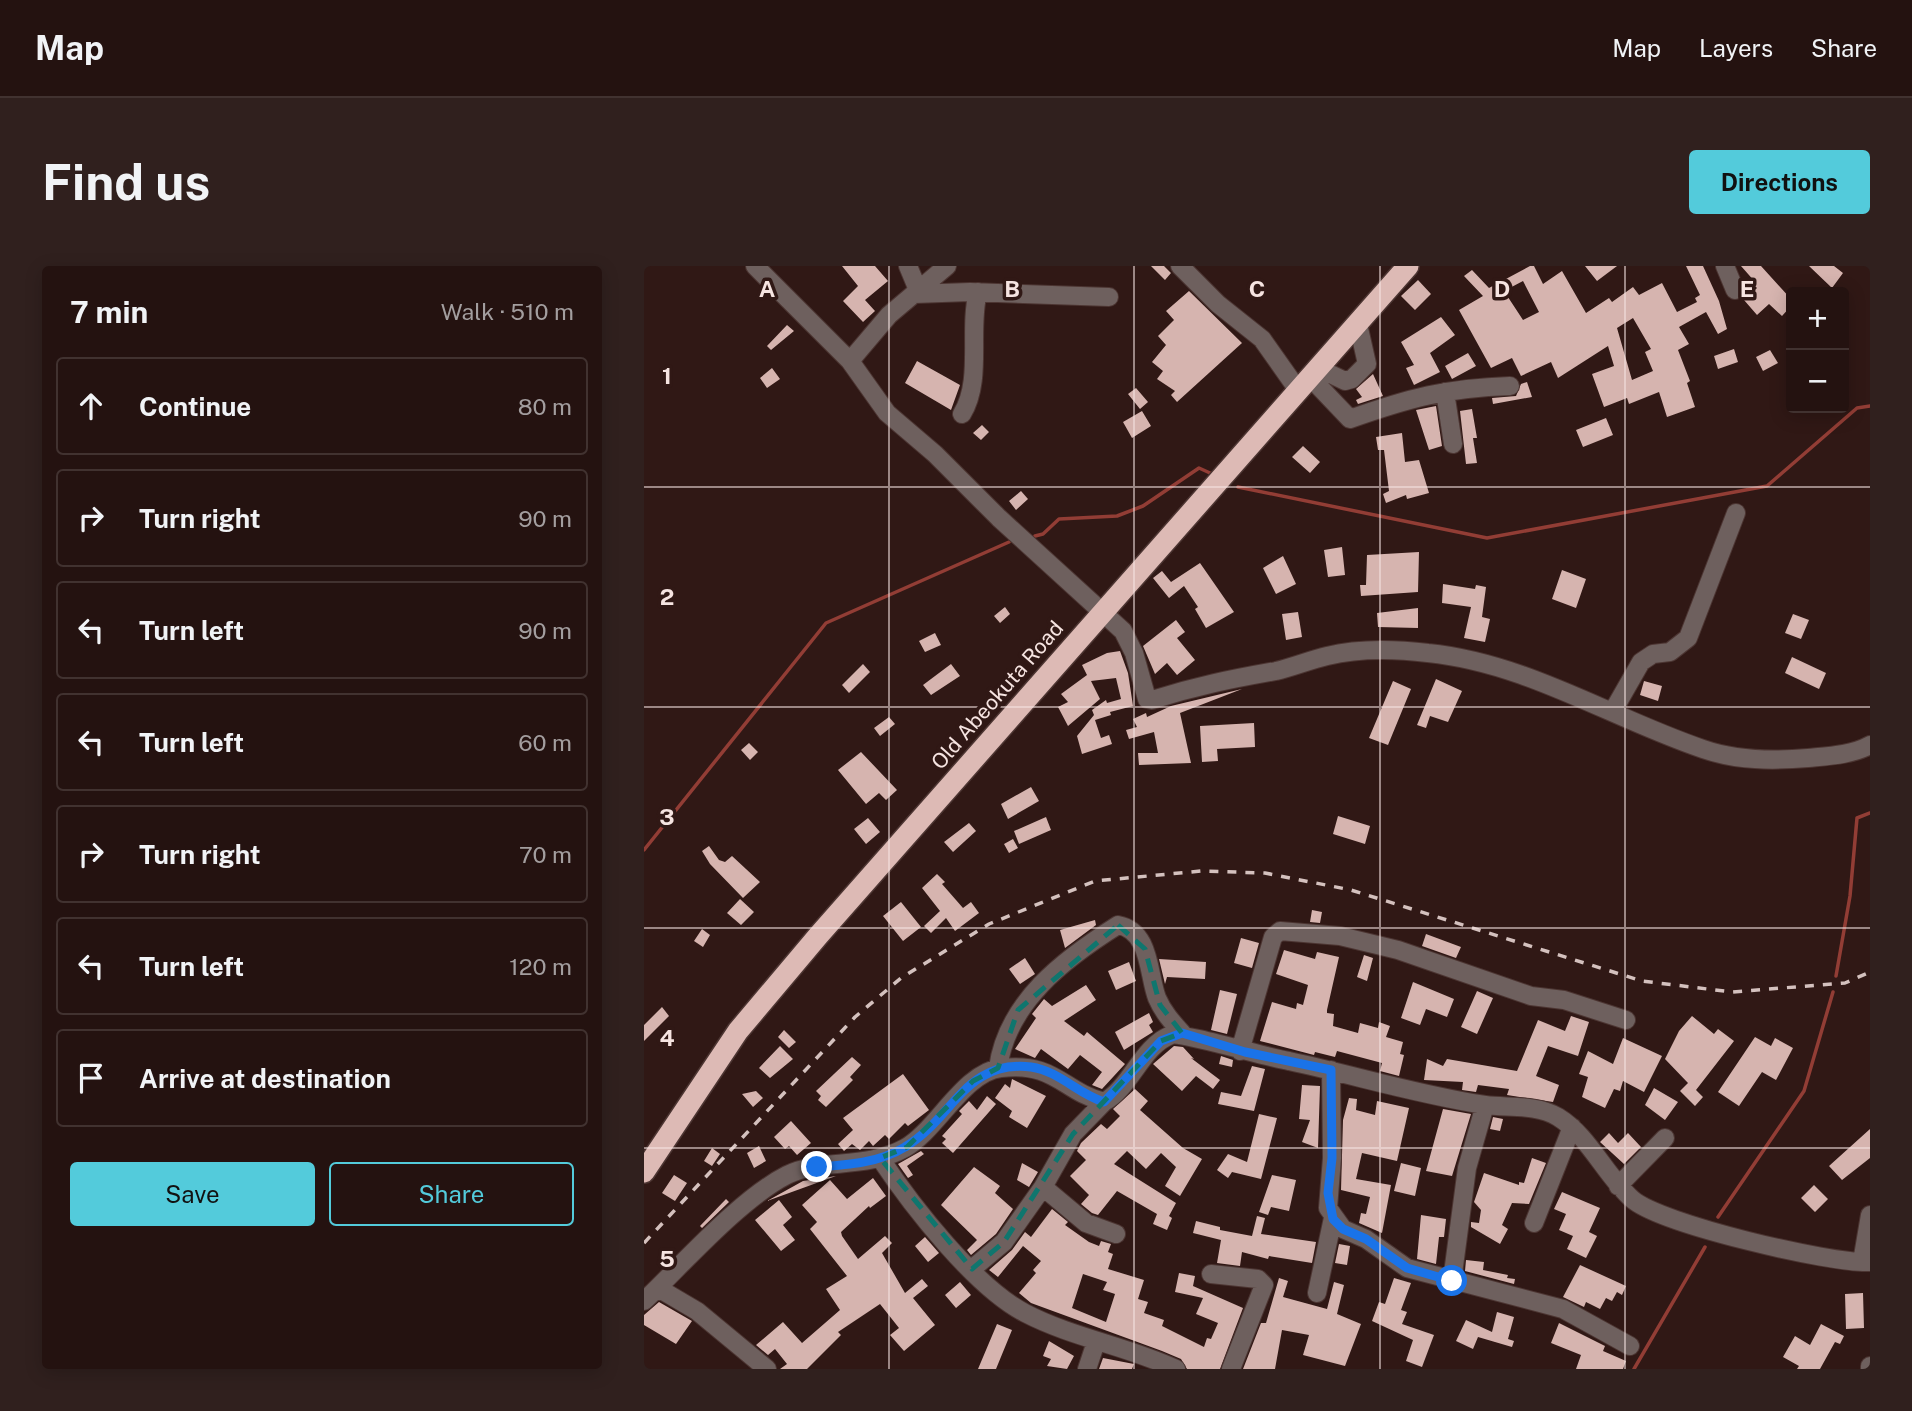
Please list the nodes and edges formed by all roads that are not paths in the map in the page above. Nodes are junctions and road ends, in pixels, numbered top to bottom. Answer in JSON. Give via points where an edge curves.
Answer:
{"nodes":[{"id":1,"x":755,"y":266,"type":"edge"},
{"id":2,"x":908,"y":266,"type":"edge"},
{"id":3,"x":947,"y":266,"type":"edge"},
{"id":4,"x":1180,"y":266,"type":"edge"},
{"id":5,"x":1408,"y":266,"type":"edge"},
{"id":6,"x":1725,"y":266,"type":"edge"},
{"id":7,"x":1735,"y":290,"type":"dead end"},
{"id":8,"x":916,"y":292,"type":"junction"},
{"id":9,"x":978,"y":292,"type":"junction"},
{"id":10,"x":1109,"y":298,"type":"dead end"},
{"id":11,"x":1358,"y":324,"type":"junction"},
{"id":12,"x":850,"y":361,"type":"junction"},
{"id":13,"x":1309,"y":378,"type":"junction"},
{"id":14,"x":1510,"y":386,"type":"dead end"},
{"id":15,"x":1445,"y":392,"type":"junction"},
{"id":16,"x":962,"y":414,"type":"dead end"},
{"id":17,"x":1453,"y":443,"type":"dead end"},
{"id":18,"x":1736,"y":513,"type":"dead end"},
{"id":19,"x":1102,"y":611,"type":"junction"},
{"id":20,"x":1613,"y":712,"type":"junction"},
{"id":21,"x":1870,"y":745,"type":"edge"},
{"id":22,"x":1626,"y":1020,"type":"dead end"},
{"id":23,"x":1182,"y":1033,"type":"junction"},
{"id":24,"x":1240,"y":1051,"type":"junction"},
{"id":25,"x":998,"y":1068,"type":"junction"},
{"id":26,"x":1331,"y":1070,"type":"junction"},
{"id":27,"x":1104,"y":1102,"type":"junction"},
{"id":28,"x":1485,"y":1105,"type":"junction"},
{"id":29,"x":1572,"y":1128,"type":"junction"},
{"id":30,"x":1665,"y":1138,"type":"dead end"},
{"id":31,"x":880,"y":1158,"type":"junction"},
{"id":32,"x":644,"y":1172,"type":"edge"},
{"id":33,"x":1618,"y":1186,"type":"junction"},
{"id":34,"x":1043,"y":1187,"type":"junction"},
{"id":35,"x":1870,"y":1215,"type":"edge"},
{"id":36,"x":1333,"y":1219,"type":"junction"},
{"id":37,"x":1534,"y":1223,"type":"dead end"},
{"id":38,"x":1116,"y":1234,"type":"dead end"},
{"id":39,"x":1866,"y":1262,"type":"edge"},
{"id":40,"x":972,"y":1269,"type":"junction"},
{"id":41,"x":1210,"y":1274,"type":"dead end"},
{"id":42,"x":1452,"y":1281,"type":"junction"},
{"id":43,"x":657,"y":1288,"type":"junction"},
{"id":44,"x":1317,"y":1293,"type":"dead end"},
{"id":45,"x":644,"y":1301,"type":"edge"},
{"id":46,"x":1096,"y":1342,"type":"junction"},
{"id":47,"x":1630,"y":1346,"type":"dead end"},
{"id":48,"x":767,"y":1369,"type":"edge"},
{"id":49,"x":1087,"y":1369,"type":"edge"},
{"id":50,"x":1176,"y":1369,"type":"edge"},
{"id":51,"x":1231,"y":1369,"type":"edge"}],
"edges":[{"from":1,"to":12,"type":"street"},
{"from":2,"to":8,"type":"street"},
{"from":3,"to":8,"type":"street"},
{"from":4,"to":13,"type":"street","via":[[1218,304]]},
{"from":5,"to":11,"type":"highway","name":"Old Abeokuta Road"},
{"from":6,"to":7,"type":"street"},
{"from":8,"to":9,"type":"street"},
{"from":8,"to":12,"type":"street","via":[[889,315]]},
{"from":9,"to":10,"type":"street"},
{"from":9,"to":16,"type":"street","via":[[971,400]]},
{"from":11,"to":13,"type":"highway","name":"Old Abeokuta Road"},
{"from":11,"to":13,"type":"street","via":[[1367,364],[1360,372],[1345,381]]},
{"from":12,"to":19,"type":"street","via":[[887,413]]},
{"from":13,"to":15,"type":"street","via":[[1350,419],[1415,396]]},
{"from":13,"to":19,"type":"highway","name":"Old Abeokuta Road"},
{"from":14,"to":15,"type":"street"},
{"from":15,"to":17,"type":"street"},
{"from":18,"to":20,"type":"street","via":[[1688,638],[1670,652],[1653,654],[1641,662]]},
{"from":19,"to":20,"type":"street","via":[[1129,640],[1144,695],[1152,700],[1328,656],[1397,652],[1479,661]]},
{"from":19,"to":32,"type":"highway","name":"Old Abeokuta Road","via":[[738,1031]]},
{"from":20,"to":21,"type":"street","via":[[1704,750],[1770,761],[1820,757]]},
{"from":22,"to":24,"type":"street","via":[[1564,1000],[1531,996],[1398,950],[1292,930],[1273,937]]},
{"from":23,"to":24,"type":"street"},
{"from":23,"to":25,"type":"street","via":[[1155,994],[1145,949],[1118,925],[1038,988],[1018,1010],[1005,1035]]},
{"from":23,"to":27,"type":"street","via":[[1161,1041]]},
{"from":24,"to":26,"type":"street"},
{"from":25,"to":27,"type":"street","via":[[1032,1067]]},
{"from":25,"to":31,"type":"street","via":[[973,1081],[907,1147]]},
{"from":26,"to":28,"type":"street"},
{"from":26,"to":36,"type":"street","via":[[1328,1193]]},
{"from":27,"to":34,"type":"street","via":[[1073,1134]]},
{"from":28,"to":29,"type":"street","via":[[1556,1115]]},
{"from":28,"to":42,"type":"street","via":[[1467,1168]]},
{"from":29,"to":33,"type":"street"},
{"from":29,"to":37,"type":"street"},
{"from":30,"to":33,"type":"street"},
{"from":31,"to":40,"type":"street","via":[[914,1206]]},
{"from":31,"to":43,"type":"street","via":[[788,1174],[737,1211]]},
{"from":33,"to":39,"type":"street","via":[[1648,1210],[1693,1227]]},
{"from":34,"to":38,"type":"street","via":[[1086,1223]]},
{"from":34,"to":40,"type":"street","via":[[1004,1242]]},
{"from":35,"to":39,"type":"street"},
{"from":36,"to":42,"type":"street","via":[[1407,1268]]},
{"from":36,"to":44,"type":"street"},
{"from":40,"to":46,"type":"street","via":[[1024,1313]]},
{"from":41,"to":51,"type":"street","via":[[1258,1279],[1264,1285]]},
{"from":42,"to":47,"type":"street","via":[[1563,1309]]},
{"from":43,"to":45,"type":"street"},
{"from":43,"to":48,"type":"street","via":[[698,1311]]},
{"from":46,"to":49,"type":"street"},
{"from":46,"to":50,"type":"street"}]}
